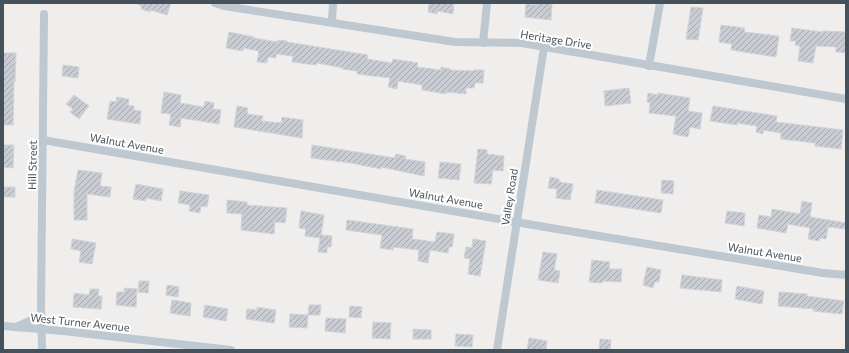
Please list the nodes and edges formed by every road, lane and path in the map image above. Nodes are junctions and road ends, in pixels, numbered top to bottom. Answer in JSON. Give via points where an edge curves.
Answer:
{"nodes":[{"id":1,"x":215,"y":3,"type":"edge"},
{"id":2,"x":333,"y":3,"type":"edge"},
{"id":3,"x":487,"y":3,"type":"edge"},
{"id":4,"x":660,"y":3,"type":"edge"},
{"id":5,"x":44,"y":14,"type":"dead end"},
{"id":6,"x":332,"y":22,"type":"junction"},
{"id":7,"x":483,"y":43,"type":"junction"},
{"id":8,"x":544,"y":47,"type":"junction"},
{"id":9,"x":649,"y":66,"type":"junction"},
{"id":10,"x":846,"y":99,"type":"edge"},
{"id":11,"x":43,"y":140,"type":"junction"},
{"id":12,"x":516,"y":222,"type":"junction"},
{"id":13,"x":846,"y":275,"type":"edge"},
{"id":14,"x":41,"y":316,"type":"junction"},
{"id":15,"x":3,"y":326,"type":"edge"},
{"id":16,"x":15,"y":327,"type":"junction"},
{"id":17,"x":42,"y":330,"type":"junction"},
{"id":18,"x":42,"y":350,"type":"edge"},
{"id":19,"x":231,"y":350,"type":"edge"},
{"id":20,"x":497,"y":350,"type":"edge"}],
"edges":[{"from":1,"to":6,"type":"street","name":"Heritage Drive"},
{"from":2,"to":6,"type":"street"},
{"from":3,"to":7,"type":"street"},
{"from":4,"to":9,"type":"street"},
{"from":5,"to":11,"type":"street","name":"Hill Street"},
{"from":6,"to":7,"type":"street","name":"Heritage Drive","via":[[455,42]]},
{"from":7,"to":8,"type":"street","name":"Heritage Drive","via":[[522,43]]},
{"from":8,"to":9,"type":"street","name":"Heritage Drive"},
{"from":8,"to":12,"type":"street","name":"Valley Road"},
{"from":9,"to":10,"type":"street","name":"Heritage Drive"},
{"from":11,"to":12,"type":"street","name":"Walnut Avenue"},
{"from":11,"to":14,"type":"street","name":"Hill Street"},
{"from":12,"to":13,"type":"street","name":"Walnut Avenue"},
{"from":12,"to":20,"type":"street","name":"Valley Road"},
{"from":14,"to":16,"type":"street"},
{"from":14,"to":17,"type":"street","name":"Hill Street"},
{"from":15,"to":16,"type":"street","name":"West Turner Avenue"},
{"from":16,"to":17,"type":"street","name":"West Turner Avenue"},
{"from":17,"to":18,"type":"street","name":"Hill Street"},
{"from":17,"to":19,"type":"street","name":"West Turner Avenue"}]}
